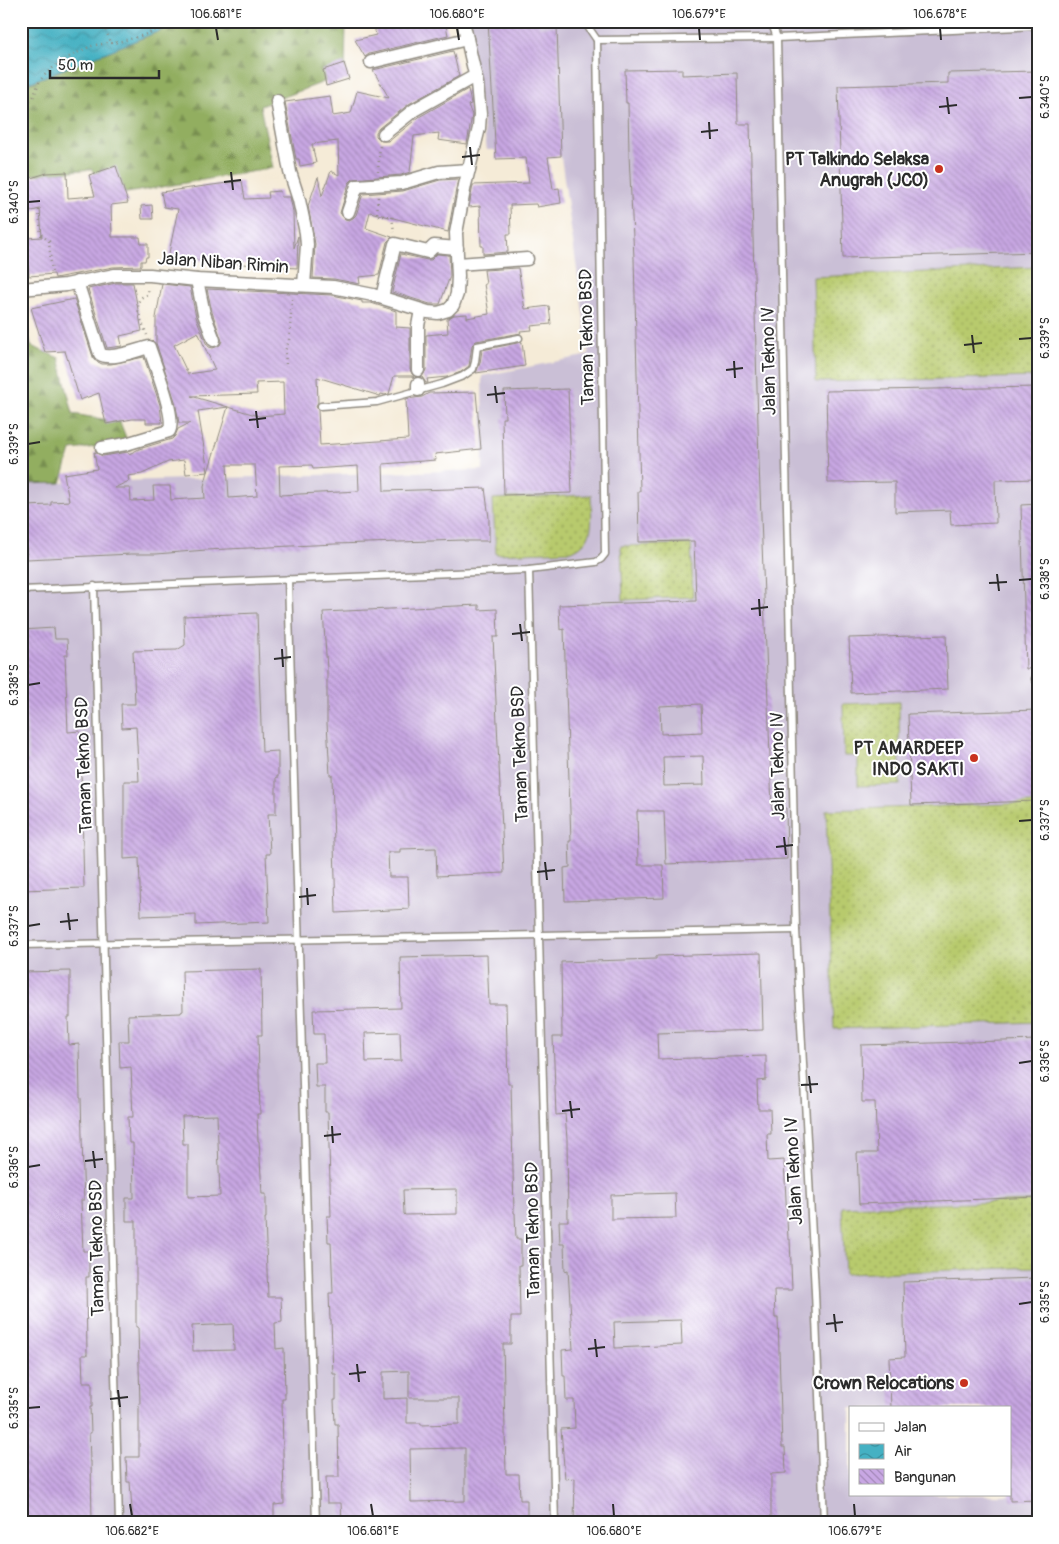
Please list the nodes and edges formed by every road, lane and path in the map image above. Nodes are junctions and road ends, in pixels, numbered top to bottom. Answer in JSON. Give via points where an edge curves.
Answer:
{"nodes":[{"id":1,"x":102,"y":21,"type":"edge"},
{"id":2,"x":167,"y":21,"type":"edge"},
{"id":3,"x":463,"y":21,"type":"edge"},
{"id":4,"x":584,"y":21,"type":"edge"},
{"id":5,"x":771,"y":21,"type":"edge"},
{"id":6,"x":1038,"y":26,"type":"edge"},
{"id":7,"x":777,"y":38,"type":"junction"},
{"id":8,"x":467,"y":39,"type":"junction"},
{"id":9,"x":597,"y":40,"type":"junction"},
{"id":10,"x":112,"y":43,"type":"junction"},
{"id":11,"x":370,"y":62,"type":"dead end"},
{"id":12,"x":475,"y":76,"type":"junction"},
{"id":13,"x":277,"y":101,"type":"dead end"},
{"id":14,"x":21,"y":105,"type":"edge"},
{"id":15,"x":384,"y":134,"type":"joint"},
{"id":16,"x":468,"y":170,"type":"junction"},
{"id":17,"x":378,"y":185,"type":"junction"},
{"id":18,"x":39,"y":210,"type":"dead end"},
{"id":19,"x":348,"y":212,"type":"dead end"},
{"id":20,"x":21,"y":228,"type":"edge"},
{"id":21,"x":396,"y":244,"type":"junction"},
{"id":22,"x":457,"y":248,"type":"junction"},
{"id":23,"x":527,"y":259,"type":"dead end"},
{"id":24,"x":458,"y":264,"type":"junction"},
{"id":25,"x":150,"y":275,"type":"junction"},
{"id":26,"x":197,"y":280,"type":"junction"},
{"id":27,"x":77,"y":282,"type":"junction"},
{"id":28,"x":299,"y":285,"type":"junction"},
{"id":29,"x":53,"y":286,"type":"junction"},
{"id":30,"x":25,"y":288,"type":"edge"},
{"id":31,"x":382,"y":297,"type":"junction"},
{"id":32,"x":421,"y":310,"type":"junction"},
{"id":33,"x":519,"y":338,"type":"dead end"},
{"id":34,"x":214,"y":340,"type":"dead end"},
{"id":35,"x":149,"y":347,"type":"junction"},
{"id":36,"x":286,"y":364,"type":"dead end"},
{"id":37,"x":418,"y":370,"type":"dead end"},
{"id":38,"x":321,"y":406,"type":"dead end"},
{"id":39,"x":102,"y":448,"type":"dead end"},
{"id":40,"x":529,"y":570,"type":"junction"},
{"id":41,"x":288,"y":579,"type":"junction"},
{"id":42,"x":94,"y":586,"type":"junction"},
{"id":43,"x":21,"y":590,"type":"edge"},
{"id":44,"x":796,"y":930,"type":"junction"},
{"id":45,"x":540,"y":936,"type":"junction"},
{"id":46,"x":299,"y":940,"type":"junction"},
{"id":47,"x":104,"y":943,"type":"junction"},
{"id":48,"x":21,"y":945,"type":"edge"},
{"id":49,"x":118,"y":1523,"type":"edge"},
{"id":50,"x":316,"y":1523,"type":"edge"},
{"id":51,"x":555,"y":1523,"type":"edge"},
{"id":52,"x":824,"y":1523,"type":"edge"}],
"edges":[{"from":1,"to":10,"type":"path"},
{"from":2,"to":10,"type":"path","via":[[152,31]]},
{"from":3,"to":8,"type":"street"},
{"from":4,"to":9,"type":"lane"},
{"from":5,"to":7,"type":"lane","name":"Jalan Tekno IV"},
{"from":6,"to":7,"type":"lane"},
{"from":7,"to":9,"type":"lane"},
{"from":7,"to":44,"type":"lane","name":"Jalan Tekno IV"},
{"from":8,"to":11,"type":"street"},
{"from":8,"to":12,"type":"street"},
{"from":9,"to":40,"type":"lane","name":"Taman Tekno BSD","via":[[605,554],[596,562]]},
{"from":10,"to":14,"type":"path","via":[[92,46],[60,63],[42,79],[32,100]]},
{"from":12,"to":15,"type":"street","via":[[414,110]]},
{"from":12,"to":16,"type":"street","via":[[480,114]]},
{"from":13,"to":28,"type":"street","via":[[290,172],[306,233],[307,245]]},
{"from":15,"to":17,"type":"path","via":[[381,136]]},
{"from":16,"to":17,"type":"street","via":[[439,172],[402,183]]},
{"from":16,"to":22,"type":"street","via":[[456,233]]},
{"from":17,"to":19,"type":"street","via":[[357,186]]},
{"from":17,"to":21,"type":"path","via":[[377,216],[392,216]]},
{"from":18,"to":29,"type":"path","via":[[41,235],[49,241]]},
{"from":20,"to":30,"type":"path"},
{"from":21,"to":22,"type":"street","via":[[428,252],[434,246]]},
{"from":21,"to":31,"type":"street"},
{"from":22,"to":24,"type":"street"},
{"from":23,"to":24,"type":"street"},
{"from":24,"to":32,"type":"street","name":"Jalan Niban Rimin","via":[[457,294],[451,308],[438,313]]},
{"from":25,"to":26,"type":"street","name":"Jalan Niban Rimin"},
{"from":25,"to":27,"type":"street","name":"Jalan Niban Rimin","via":[[115,275]]},
{"from":25,"to":35,"type":"path","via":[[148,294],[140,298],[138,304]]},
{"from":26,"to":28,"type":"street","name":"Jalan Niban Rimin"},
{"from":26,"to":34,"type":"street","via":[[204,314]]},
{"from":27,"to":29,"type":"street","name":"Jalan Niban Rimin"},
{"from":27,"to":35,"type":"street","via":[[102,356],[121,355]]},
{"from":28,"to":31,"type":"street","name":"Jalan Niban Rimin","via":[[333,287]]},
{"from":28,"to":36,"type":"path","via":[[285,351]]},
{"from":29,"to":30,"type":"street","name":"Jalan Niban Rimin"},
{"from":31,"to":32,"type":"street","name":"Jalan Niban Rimin"},
{"from":32,"to":37,"type":"street"},
{"from":33,"to":38,"type":"lane","via":[[477,346],[474,366],[463,376],[442,384],[418,387],[377,402]]},
{"from":35,"to":39,"type":"street","via":[[166,397],[170,430]]},
{"from":40,"to":41,"type":"lane","name":"Taman Tekno BSD"},
{"from":40,"to":45,"type":"lane","name":"Taman Tekno BSD"},
{"from":41,"to":42,"type":"lane","name":"Taman Tekno BSD"},
{"from":41,"to":46,"type":"lane"},
{"from":42,"to":43,"type":"lane","name":"Taman Tekno BSD"},
{"from":42,"to":47,"type":"lane","name":"Taman Tekno BSD"},
{"from":44,"to":45,"type":"lane"},
{"from":44,"to":52,"type":"lane","name":"Jalan Tekno IV"},
{"from":45,"to":46,"type":"lane"},
{"from":45,"to":51,"type":"lane","name":"Taman Tekno BSD"},
{"from":46,"to":47,"type":"lane"},
{"from":46,"to":50,"type":"lane"},
{"from":47,"to":48,"type":"lane"},
{"from":47,"to":49,"type":"lane","name":"Taman Tekno BSD"}]}
